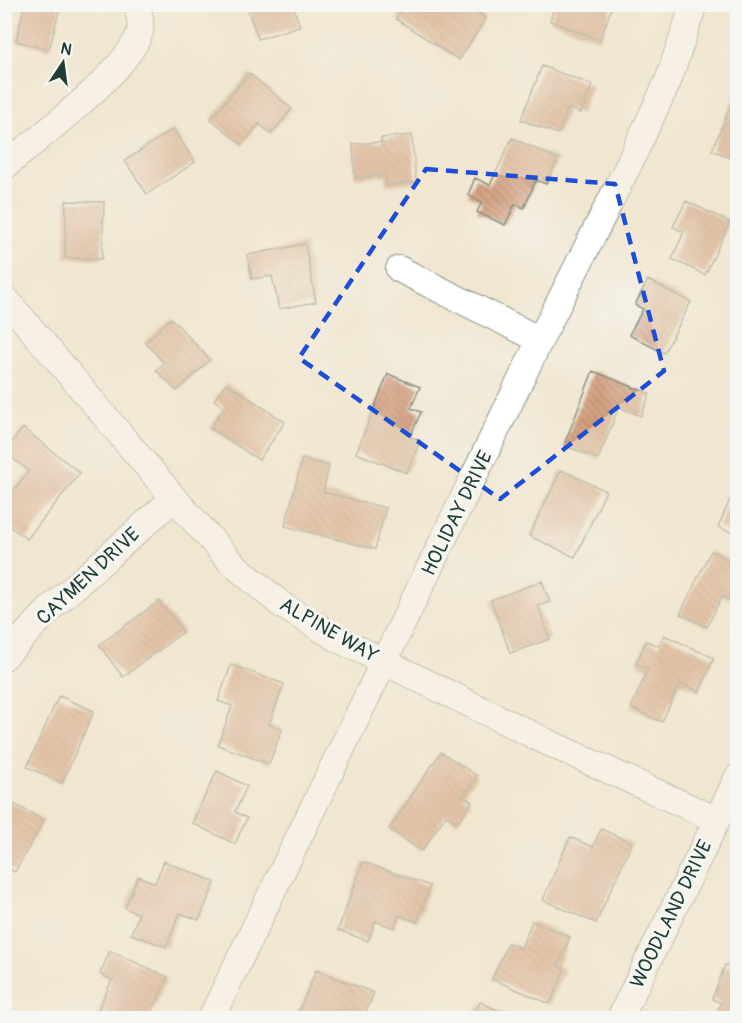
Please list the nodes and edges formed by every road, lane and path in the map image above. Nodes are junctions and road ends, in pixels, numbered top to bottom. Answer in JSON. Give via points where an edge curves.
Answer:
{"nodes":[{"id":1,"x":138,"y":4,"type":"edge"},
{"id":2,"x":694,"y":4,"type":"edge"},
{"id":3,"x":4,"y":167,"type":"edge"},
{"id":4,"x":399,"y":269,"type":"dead end"},
{"id":5,"x":4,"y":297,"type":"edge"},
{"id":6,"x":540,"y":340,"type":"junction"},
{"id":7,"x":174,"y":498,"type":"junction"},
{"id":8,"x":4,"y":657,"type":"edge"},
{"id":9,"x":385,"y":662,"type":"junction"},
{"id":10,"x":738,"y":777,"type":"edge"},
{"id":11,"x":717,"y":820,"type":"junction"},
{"id":12,"x":212,"y":1018,"type":"edge"},
{"id":13,"x":620,"y":1018,"type":"edge"}],
"edges":[{"from":1,"to":3,"type":"street","via":[[141,30],[126,57],[103,82]]},
{"from":2,"to":6,"type":"street","name":"HOLIDAY DRIVE","via":[[668,81]]},
{"from":4,"to":6,"type":"street"},
{"from":5,"to":7,"type":"street","name":"ALPINE WAY"},
{"from":6,"to":9,"type":"street","name":"HOLIDAY DRIVE"},
{"from":7,"to":8,"type":"street","name":"CAYMEN DRIVE","via":[[53,606]]},
{"from":7,"to":9,"type":"street","name":"ALPINE WAY","via":[[232,563],[284,606]]},
{"from":9,"to":11,"type":"street","name":"ALPINE WAY"},
{"from":9,"to":12,"type":"street","name":"HOLIDAY DRIVE"},
{"from":10,"to":11,"type":"street","name":"WOODLAND DRIVE"},
{"from":11,"to":13,"type":"street","name":"WOODLAND DRIVE"}]}
